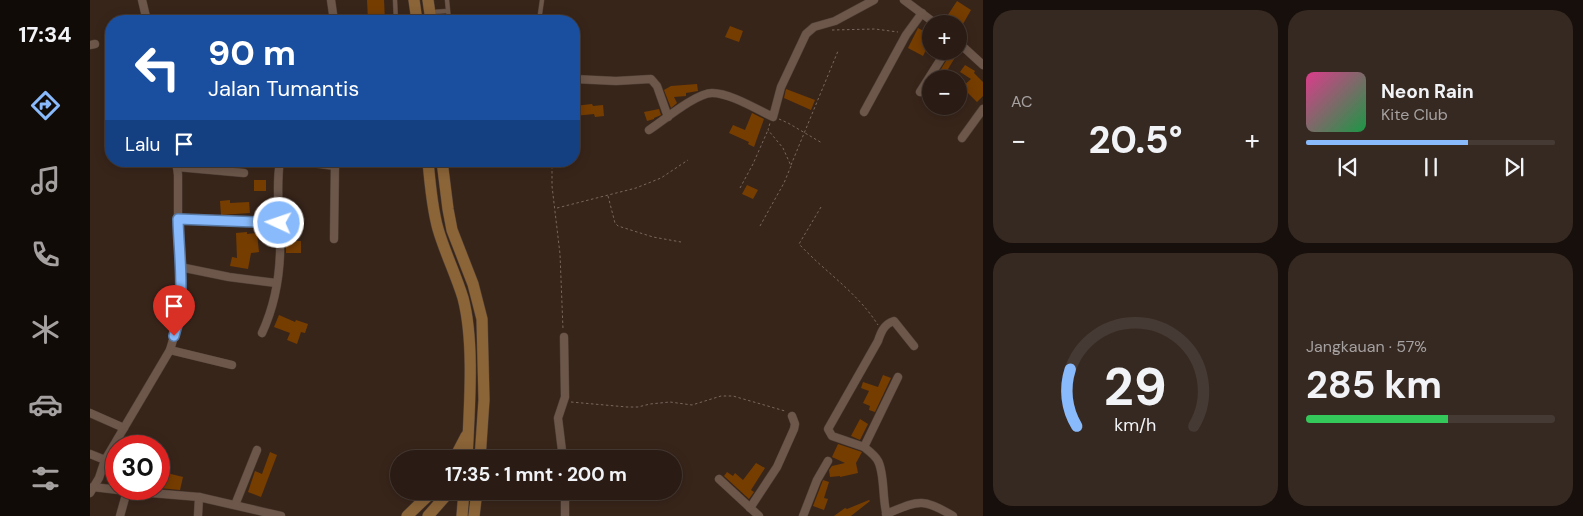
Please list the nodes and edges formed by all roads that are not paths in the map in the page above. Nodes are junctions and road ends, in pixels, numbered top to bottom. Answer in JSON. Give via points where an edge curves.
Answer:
{"nodes":[{"id":1,"x":142,"y":0,"type":"edge"},
{"id":2,"x":331,"y":0,"type":"edge"},
{"id":3,"x":395,"y":0,"type":"edge"},
{"id":4,"x":447,"y":0,"type":"edge"},
{"id":5,"x":542,"y":0,"type":"edge"},
{"id":6,"x":874,"y":0,"type":"edge"},
{"id":7,"x":904,"y":0,"type":"edge"},
{"id":8,"x":415,"y":2,"type":"edge"},
{"id":9,"x":429,"y":8,"type":"edge"},
{"id":10,"x":447,"y":11,"type":"junction"},
{"id":11,"x":922,"y":12,"type":"junction"},
{"id":12,"x":146,"y":15,"type":"edge"},
{"id":13,"x":333,"y":15,"type":"edge"},
{"id":14,"x":396,"y":15,"type":"edge"},
{"id":15,"x":416,"y":15,"type":"edge"},
{"id":16,"x":448,"y":15,"type":"edge"},
{"id":17,"x":540,"y":15,"type":"edge"},
{"id":18,"x":926,"y":15,"type":"edge"},
{"id":19,"x":967,"y":50,"type":"edge"},
{"id":20,"x":940,"y":60,"type":"edge"},
{"id":21,"x":983,"y":65,"type":"edge"},
{"id":22,"x":580,"y":79,"type":"edge"},
{"id":23,"x":920,"y":92,"type":"dead end"},
{"id":24,"x":983,"y":109,"type":"edge"},
{"id":25,"x":864,"y":112,"type":"dead end"},
{"id":26,"x":668,"y":117,"type":"junction"},
{"id":27,"x":650,"y":130,"type":"dead end"},
{"id":28,"x":962,"y":138,"type":"dead end"},
{"id":29,"x":175,"y":167,"type":"edge"},
{"id":30,"x":198,"y":167,"type":"edge"},
{"id":31,"x":279,"y":167,"type":"edge"},
{"id":32,"x":335,"y":167,"type":"edge"},
{"id":33,"x":429,"y":167,"type":"edge"},
{"id":34,"x":443,"y":167,"type":"edge"},
{"id":35,"x":244,"y":173,"type":"dead end"},
{"id":36,"x":178,"y":219,"type":"junction"},
{"id":37,"x":279,"y":223,"type":"junction"},
{"id":38,"x":334,"y":240,"type":"dead end"},
{"id":39,"x":180,"y":267,"type":"junction"},
{"id":40,"x":276,"y":282,"type":"junction"},
{"id":41,"x":262,"y":332,"type":"dead end"},
{"id":42,"x":564,"y":337,"type":"road end"},
{"id":43,"x":914,"y":346,"type":"dead end"},
{"id":44,"x":170,"y":350,"type":"junction"},
{"id":45,"x":232,"y":365,"type":"dead end"},
{"id":46,"x":898,"y":376,"type":"dead end"},
{"id":47,"x":90,"y":413,"type":"edge"},
{"id":48,"x":792,"y":416,"type":"road end"},
{"id":49,"x":482,"y":427,"type":"junction"},
{"id":50,"x":124,"y":428,"type":"junction"},
{"id":51,"x":467,"y":432,"type":"junction"},
{"id":52,"x":120,"y":435,"type":"edge"},
{"id":53,"x":864,"y":447,"type":"junction"},
{"id":54,"x":257,"y":450,"type":"dead end"},
{"id":55,"x":458,"y":450,"type":"edge"},
{"id":56,"x":468,"y":450,"type":"edge"},
{"id":57,"x":472,"y":450,"type":"edge"},
{"id":58,"x":481,"y":450,"type":"edge"},
{"id":59,"x":562,"y":450,"type":"edge"},
{"id":60,"x":90,"y":454,"type":"edge"},
{"id":61,"x":105,"y":460,"type":"joint"},
{"id":62,"x":828,"y":461,"type":"dead end"},
{"id":63,"x":719,"y":479,"type":"dead end"},
{"id":64,"x":91,"y":490,"type":"edge"},
{"id":65,"x":105,"y":491,"type":"edge"},
{"id":66,"x":170,"y":495,"type":"edge"},
{"id":67,"x":199,"y":497,"type":"junction"},
{"id":68,"x":125,"y":500,"type":"edge"},
{"id":69,"x":424,"y":500,"type":"edge"},
{"id":70,"x":442,"y":500,"type":"edge"},
{"id":71,"x":463,"y":500,"type":"edge"},
{"id":72,"x":477,"y":500,"type":"edge"},
{"id":73,"x":565,"y":500,"type":"edge"},
{"id":74,"x":235,"y":505,"type":"junction"},
{"id":75,"x":750,"y":508,"type":"junction"},
{"id":76,"x":431,"y":512,"type":"edge"},
{"id":77,"x":886,"y":515,"type":"edge"},
{"id":78,"x":120,"y":516,"type":"edge"},
{"id":79,"x":198,"y":516,"type":"edge"},
{"id":80,"x":281,"y":516,"type":"edge"},
{"id":81,"x":407,"y":516,"type":"edge"},
{"id":82,"x":462,"y":516,"type":"edge"},
{"id":83,"x":474,"y":516,"type":"edge"},
{"id":84,"x":565,"y":516,"type":"edge"},
{"id":85,"x":760,"y":516,"type":"edge"},
{"id":86,"x":803,"y":516,"type":"edge"},
{"id":87,"x":953,"y":516,"type":"edge"}],
"edges":[{"from":1,"to":12,"type":"street"},
{"from":2,"to":13,"type":"street"},
{"from":3,"to":14,"type":"lane"},
{"from":4,"to":10,"type":"lane"},
{"from":5,"to":17,"type":"lane"},
{"from":6,"to":26,"type":"street","via":[[835,21],[814,27],[806,34],[781,88],[773,117],[727,96],[711,93],[691,101]]},
{"from":7,"to":11,"type":"street"},
{"from":8,"to":9,"type":"street"},
{"from":8,"to":15,"type":"street"},
{"from":9,"to":10,"type":"lane"},
{"from":10,"to":16,"type":"lane"},
{"from":11,"to":18,"type":"street"},
{"from":11,"to":25,"type":"street"},
{"from":19,"to":21,"type":"street"},
{"from":20,"to":23,"type":"street"},
{"from":22,"to":26,"type":"street","via":[[651,79]]},
{"from":24,"to":28,"type":"street"},
{"from":26,"to":27,"type":"street"},
{"from":29,"to":36,"type":"street"},
{"from":30,"to":35,"type":"street"},
{"from":31,"to":37,"type":"street"},
{"from":32,"to":38,"type":"street"},
{"from":33,"to":51,"type":"street","via":[[437,227],[463,298],[468,326]]},
{"from":34,"to":49,"type":"street","via":[[452,230],[482,318]]},
{"from":36,"to":37,"type":"street"},
{"from":36,"to":39,"type":"street"},
{"from":37,"to":40,"type":"street","via":[[280,253]]},
{"from":39,"to":40,"type":"street"},
{"from":39,"to":44,"type":"street","via":[[180,308]]},
{"from":40,"to":41,"type":"street","via":[[273,306]]},
{"from":42,"to":59,"type":"street","via":[[565,397],[558,418]]},
{"from":43,"to":53,"type":"street","via":[[894,321],[890,322],[880,332],[828,429],[832,436]]},
{"from":44,"to":45,"type":"street"},
{"from":44,"to":50,"type":"street"},
{"from":46,"to":53,"type":"street"},
{"from":47,"to":50,"type":"street"},
{"from":48,"to":75,"type":"street","via":[[794,429],[777,466]]},
{"from":49,"to":57,"type":"street"},
{"from":49,"to":58,"type":"street"},
{"from":50,"to":52,"type":"street"},
{"from":51,"to":55,"type":"street"},
{"from":51,"to":56,"type":"street"},
{"from":53,"to":77,"type":"street","via":[[878,460]]},
{"from":54,"to":74,"type":"street"},
{"from":60,"to":61,"type":"street"},
{"from":61,"to":64,"type":"street"},
{"from":62,"to":86,"type":"street"},
{"from":63,"to":75,"type":"street"},
{"from":64,"to":65,"type":"street"},
{"from":66,"to":67,"type":"street"},
{"from":67,"to":74,"type":"street"},
{"from":67,"to":79,"type":"street"},
{"from":68,"to":78,"type":"street"},
{"from":69,"to":81,"type":"street"},
{"from":70,"to":76,"type":"street"},
{"from":71,"to":82,"type":"street"},
{"from":72,"to":83,"type":"street"},
{"from":73,"to":84,"type":"street"},
{"from":74,"to":80,"type":"street"},
{"from":75,"to":85,"type":"street"},
{"from":77,"to":87,"type":"street","via":[[917,502],[926,502]]}]}
